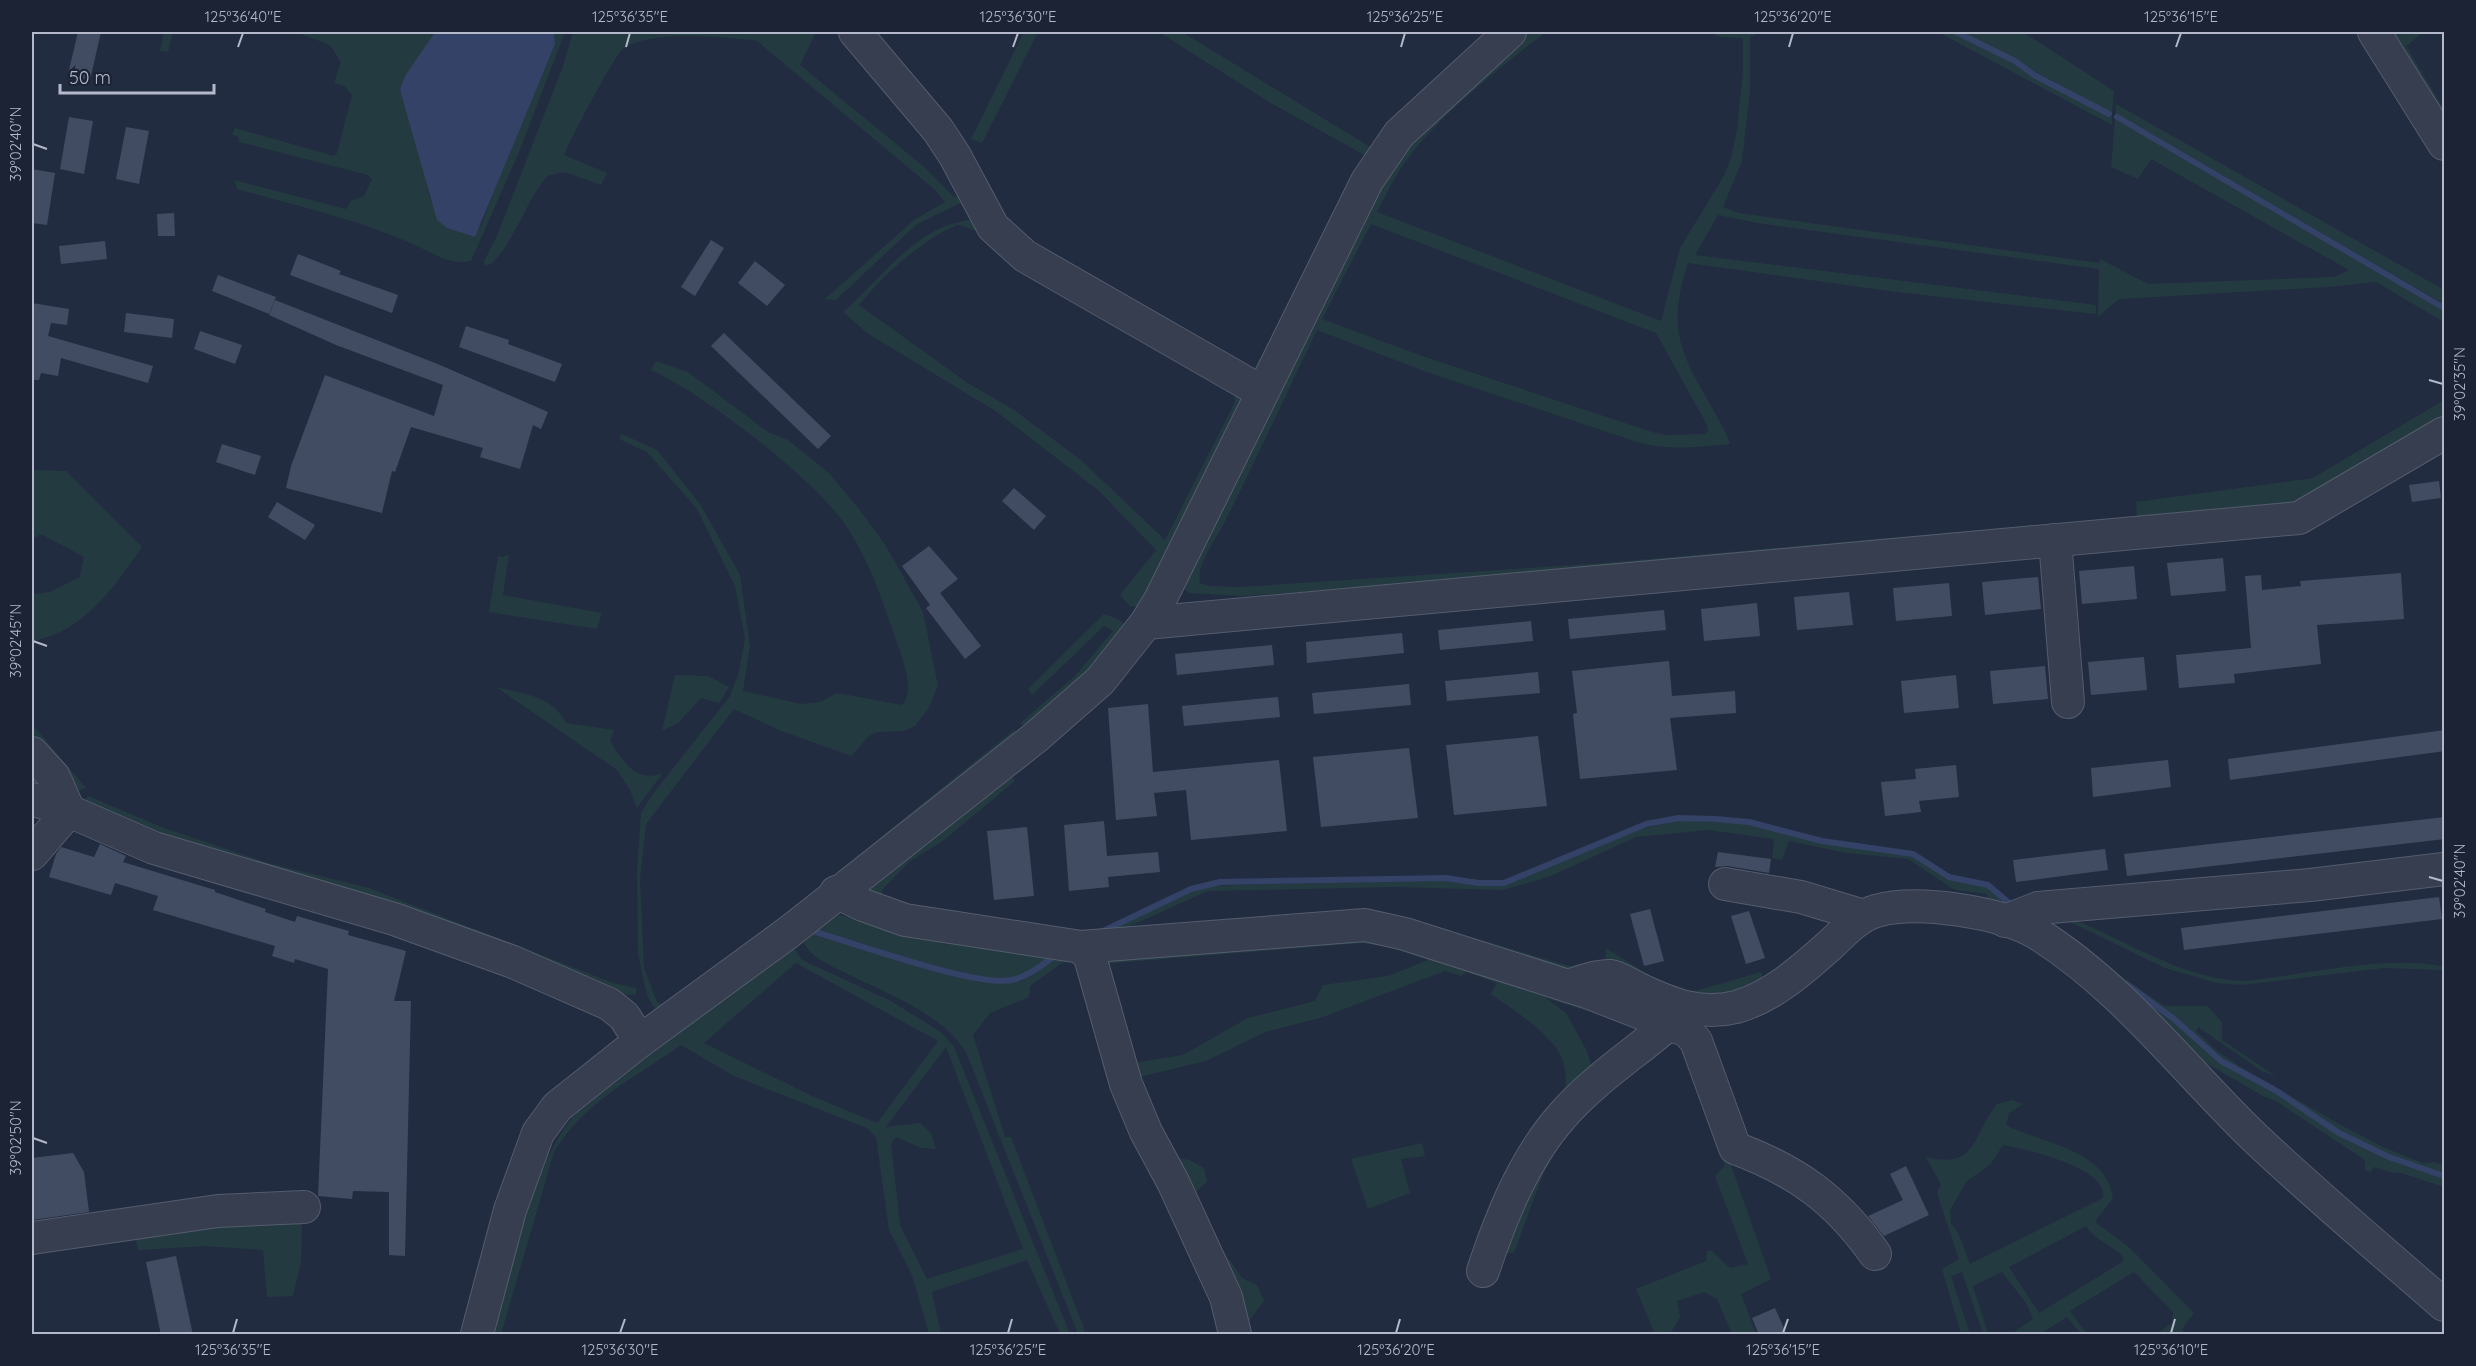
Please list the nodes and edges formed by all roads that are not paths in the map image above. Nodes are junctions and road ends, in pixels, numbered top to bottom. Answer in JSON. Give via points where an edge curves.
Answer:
{"nodes":[{"id":1,"x":855,"y":32,"type":"edge"},
{"id":2,"x":1509,"y":32,"type":"edge"},
{"id":3,"x":2374,"y":32,"type":"edge"},
{"id":4,"x":2445,"y":144,"type":"edge"},
{"id":5,"x":1262,"y":392,"type":"junction"},
{"id":6,"x":2445,"y":433,"type":"edge"},
{"id":7,"x":2055,"y":540,"type":"junction"},
{"id":8,"x":1146,"y":623,"type":"junction"},
{"id":9,"x":2068,"y":702,"type":"dead end"},
{"id":10,"x":32,"y":753,"type":"edge"},
{"id":11,"x":32,"y":799,"type":"edge"},
{"id":12,"x":69,"y":811,"type":"junction"},
{"id":13,"x":32,"y":854,"type":"edge"},
{"id":14,"x":2445,"y":869,"type":"edge"},
{"id":15,"x":1725,"y":884,"type":"dead end"},
{"id":16,"x":836,"y":892,"type":"junction"},
{"id":17,"x":1864,"y":916,"type":"junction"},
{"id":18,"x":2005,"y":921,"type":"junction"},
{"id":19,"x":1081,"y":947,"type":"junction"},
{"id":20,"x":1568,"y":986,"type":"junction"},
{"id":21,"x":1670,"y":1023,"type":"junction"},
{"id":22,"x":640,"y":1041,"type":"junction"},
{"id":23,"x":304,"y":1208,"type":"dead end"},
{"id":24,"x":32,"y":1238,"type":"edge"},
{"id":25,"x":1875,"y":1254,"type":"dead end"},
{"id":26,"x":1483,"y":1270,"type":"dead end"},
{"id":27,"x":2445,"y":1305,"type":"edge"},
{"id":28,"x":477,"y":1335,"type":"edge"},
{"id":29,"x":1235,"y":1335,"type":"edge"}],
"edges":[{"from":1,"to":5,"type":"street","via":[[938,130],[993,227],[1010,243],[1025,256]]},
{"from":2,"to":5,"type":"street","via":[[1399,134],[1382,157],[1352,208]]},
{"from":3,"to":4,"type":"street"},
{"from":5,"to":8,"type":"street","via":[[1177,568]]},
{"from":6,"to":7,"type":"street","via":[[2299,518]]},
{"from":7,"to":8,"type":"street"},
{"from":7,"to":9,"type":"street"},
{"from":8,"to":16,"type":"street","via":[[1100,681],[1075,705]]},
{"from":10,"to":12,"type":"street","via":[[54,777]]},
{"from":11,"to":12,"type":"street"},
{"from":12,"to":13,"type":"street"},
{"from":12,"to":22,"type":"street","via":[[154,848],[394,919],[513,962],[609,1004],[624,1016]]},
{"from":14,"to":18,"type":"street","via":[[2310,885],[2038,908]]},
{"from":15,"to":17,"type":"street","via":[[1801,897]]},
{"from":16,"to":19,"type":"street","via":[[905,920]]},
{"from":16,"to":22,"type":"street","via":[[789,932]]},
{"from":17,"to":18,"type":"street","via":[[1877,910],[1941,908]]},
{"from":17,"to":20,"type":"street","via":[[1802,970],[1769,993],[1738,1006],[1710,1012],[1688,1009],[1612,976]]},
{"from":18,"to":27,"type":"street","via":[[2037,934],[2102,983],[2252,1135]]},
{"from":19,"to":20,"type":"street","via":[[1365,925]]},
{"from":19,"to":29,"type":"street","via":[[1090,957],[1126,1084],[1226,1297]]},
{"from":20,"to":21,"type":"street"},
{"from":21,"to":25,"type":"street","via":[[1687,1031],[1696,1041],[1735,1148],[1801,1178],[1855,1226]]},
{"from":21,"to":26,"type":"street","via":[[1587,1090],[1561,1117],[1538,1150],[1499,1222]]},
{"from":22,"to":28,"type":"street","via":[[557,1107],[538,1133],[500,1243]]},
{"from":23,"to":24,"type":"street","via":[[218,1211]]}]}
